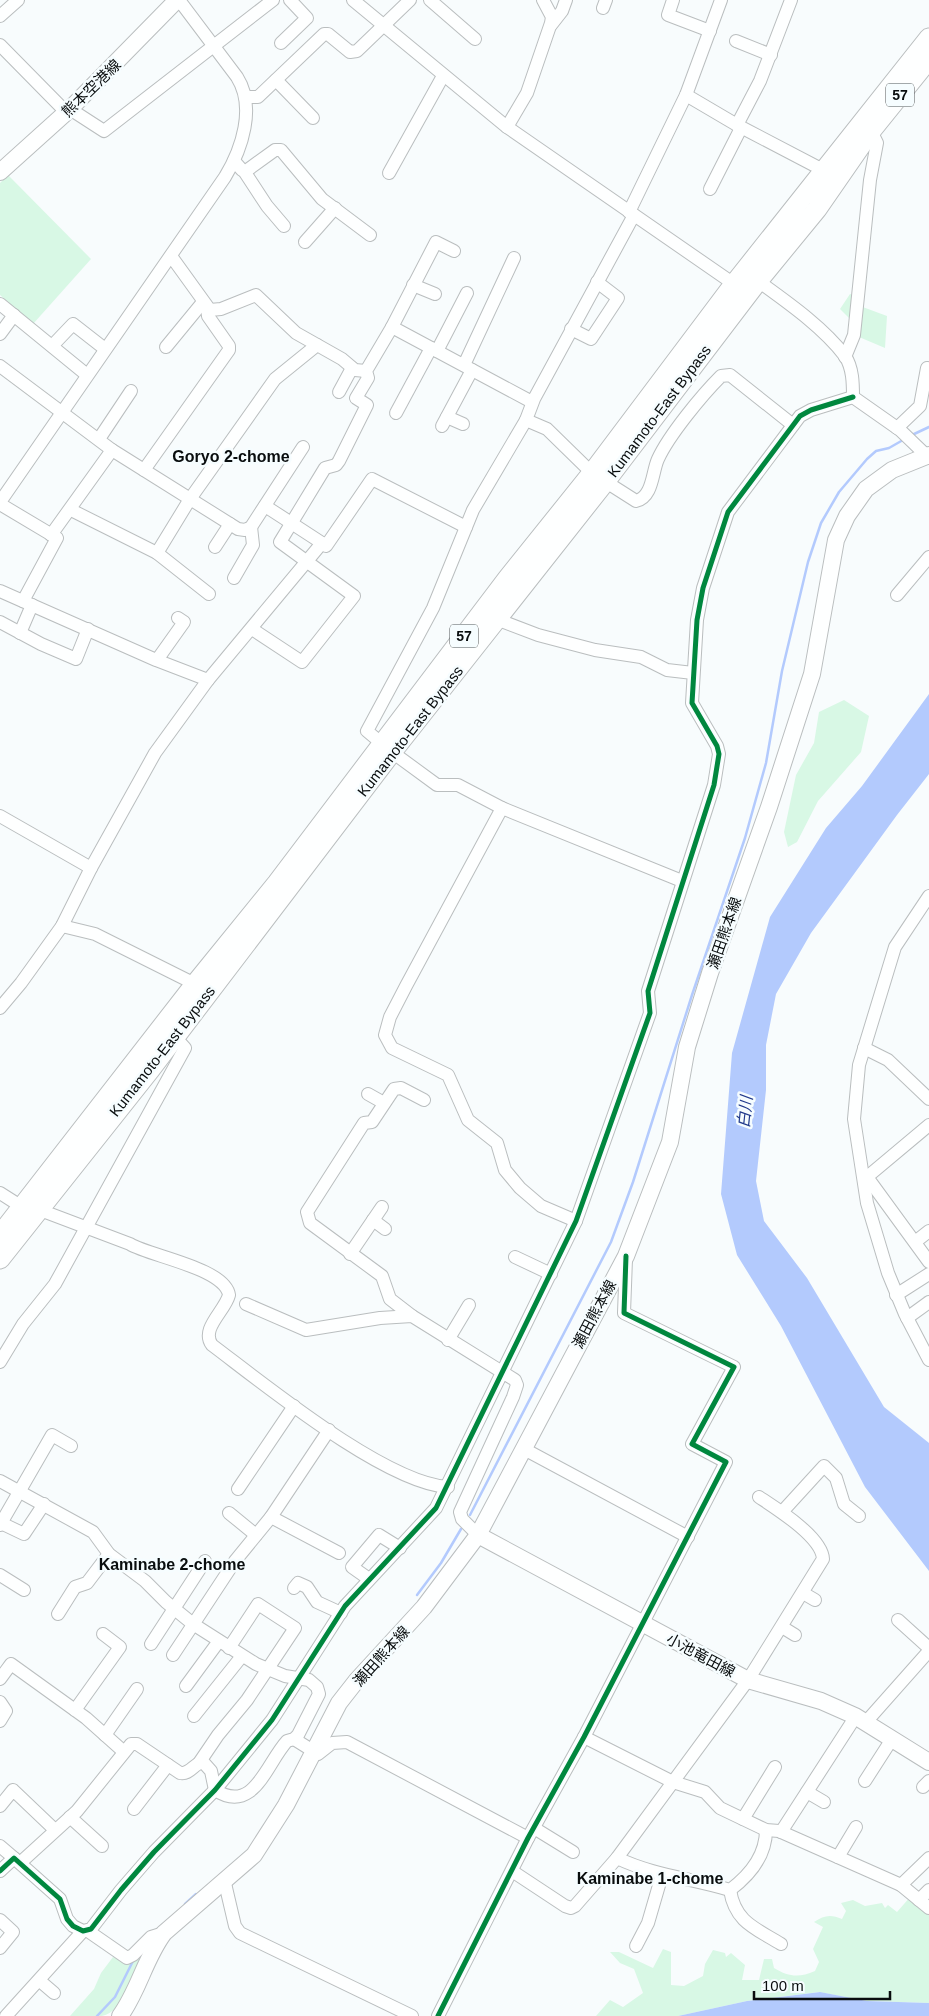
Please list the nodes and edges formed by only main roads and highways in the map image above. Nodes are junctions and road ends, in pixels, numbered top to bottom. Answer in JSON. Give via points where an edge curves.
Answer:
{"nodes":[{"id":1,"x":178,"y":0,"type":"edge"},
{"id":2,"x":929,"y":38,"type":"edge"},
{"id":3,"x":929,"y":59,"type":"edge"},
{"id":4,"x":0,"y":172,"type":"edge"},
{"id":5,"x":928,"y":457,"type":"edge"},
{"id":6,"x":599,"y":477,"type":"junction"},
{"id":7,"x":387,"y":748,"type":"junction"},
{"id":8,"x":31,"y":1209,"type":"junction"},
{"id":9,"x":0,"y":1235,"type":"edge"},
{"id":10,"x":0,"y":1259,"type":"edge"},
{"id":11,"x":478,"y":1535,"type":"junction"},
{"id":12,"x":927,"y":1763,"type":"edge"},
{"id":13,"x":120,"y":2016,"type":"edge"}],
"edges":[{"from":1,"to":4,"type":"main road","name":"熊本空港線","via":[[68,111]]},
{"from":2,"to":6,"type":"highway","name":"Kumamoto-East Bypass","number":"57","via":[[734,284]]},
{"from":3,"to":6,"type":"highway","name":"Kumamoto-East Bypass","number":"57","via":[[871,131],[816,209]]},
{"from":5,"to":11,"type":"main road","name":"瀬田熊本線","via":[[892,470],[866,489],[847,516],[836,540],[810,683],[687,1047],[670,1142],[626,1256]]},
{"from":6,"to":7,"type":"highway","name":"Kumamoto-East Bypass","number":"57","via":[[496,619]]},
{"from":6,"to":7,"type":"highway","name":"Kumamoto-East Bypass","number":"57","via":[[507,579]]},
{"from":7,"to":8,"type":"highway","name":"Kumamoto-East Bypass","number":"57","via":[[195,984]]},
{"from":7,"to":8,"type":"highway","name":"Kumamoto-East Bypass","number":"57","via":[[175,1037],[92,1141]]},
{"from":8,"to":9,"type":"highway","name":"Kumamoto-East Bypass","number":"57"},
{"from":8,"to":10,"type":"highway","name":"Kumamoto-East Bypass","number":"57"},
{"from":11,"to":12,"type":"main road","name":"小池竜田線","via":[[748,1680],[821,1701],[861,1719]]},
{"from":11,"to":13,"type":"main road","name":"瀬田熊本線","via":[[424,1607],[339,1703],[286,1805],[254,1856],[224,1879],[155,1945],[137,1988]]}]}
